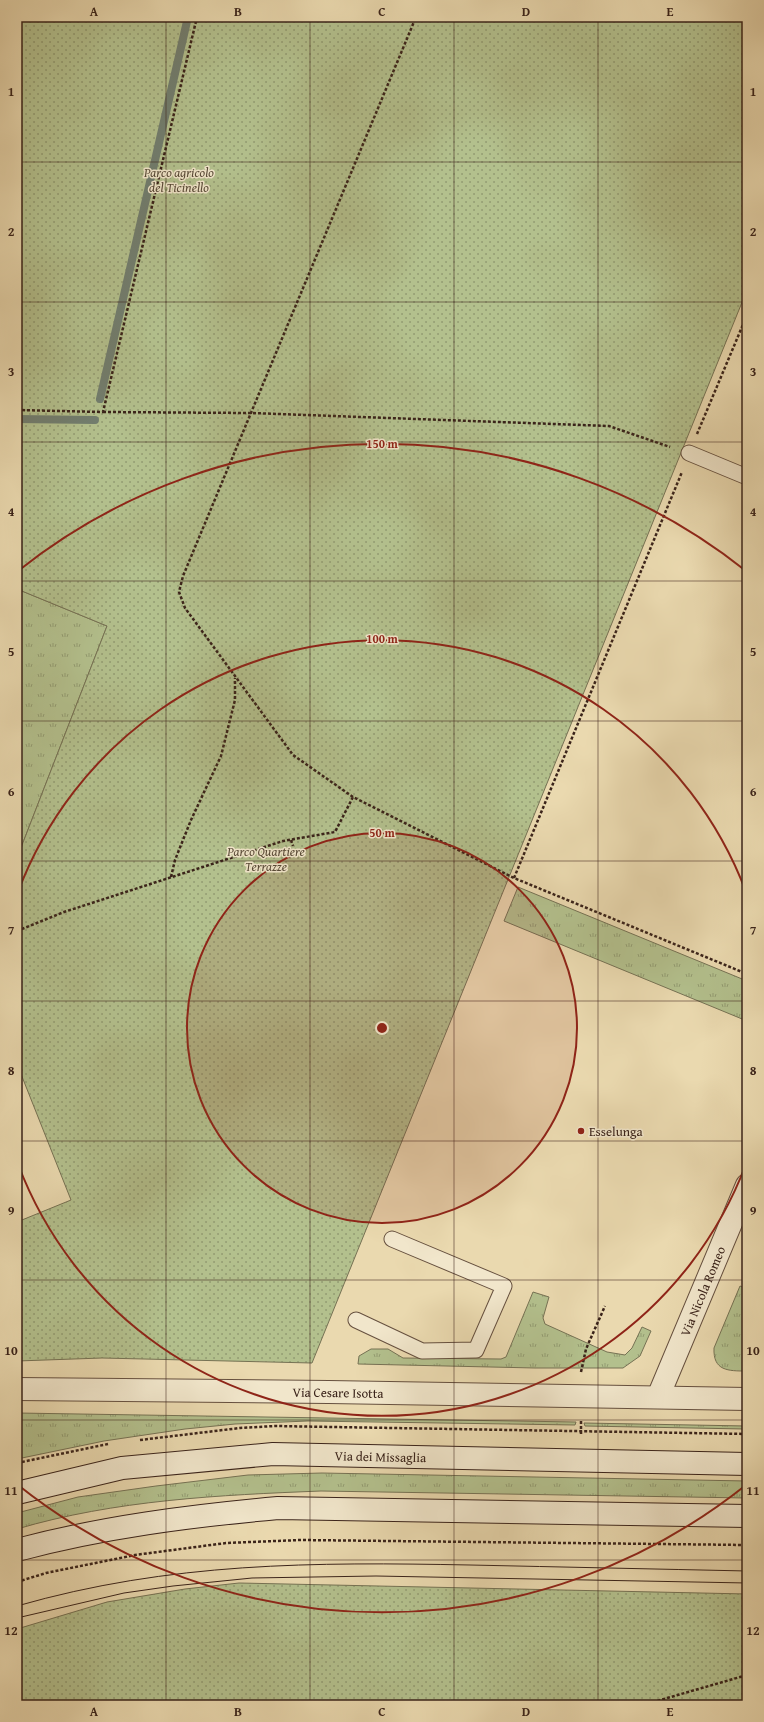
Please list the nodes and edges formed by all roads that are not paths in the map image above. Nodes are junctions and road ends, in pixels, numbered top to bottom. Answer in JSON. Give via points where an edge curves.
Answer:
{"nodes":[{"id":1,"x":689,"y":453,"type":"road end"},
{"id":2,"x":747,"y":477,"type":"edge"},
{"id":3,"x":747,"y":1185,"type":"edge"},
{"id":4,"x":392,"y":1239,"type":"dead end"},
{"id":5,"x":356,"y":1320,"type":"dead end"},
{"id":6,"x":17,"y":1388,"type":"edge"},
{"id":7,"x":658,"y":1397,"type":"junction"},
{"id":8,"x":747,"y":1399,"type":"edge"},
{"id":9,"x":747,"y":1464,"type":"edge"},
{"id":10,"x":17,"y":1493,"type":"edge"},
{"id":11,"x":747,"y":1516,"type":"edge"},
{"id":12,"x":17,"y":1550,"type":"edge"}],
"edges":[{"from":1,"to":2,"type":"lane"},
{"from":3,"to":7,"type":"main road","name":"Via Nicola Romeo"},
{"from":4,"to":5,"type":"lane","via":[[504,1286],[476,1350],[422,1351]]},
{"from":6,"to":7,"type":"main road","name":"Via Cesare Isotta"},
{"from":7,"to":8,"type":"main road","name":"Via Cesare Isotta"},
{"from":9,"to":10,"type":"main road","name":"Via dei Missaglia","via":[[273,1454],[122,1468]]},
{"from":11,"to":12,"type":"main road","via":[[278,1508],[136,1524]]}]}
